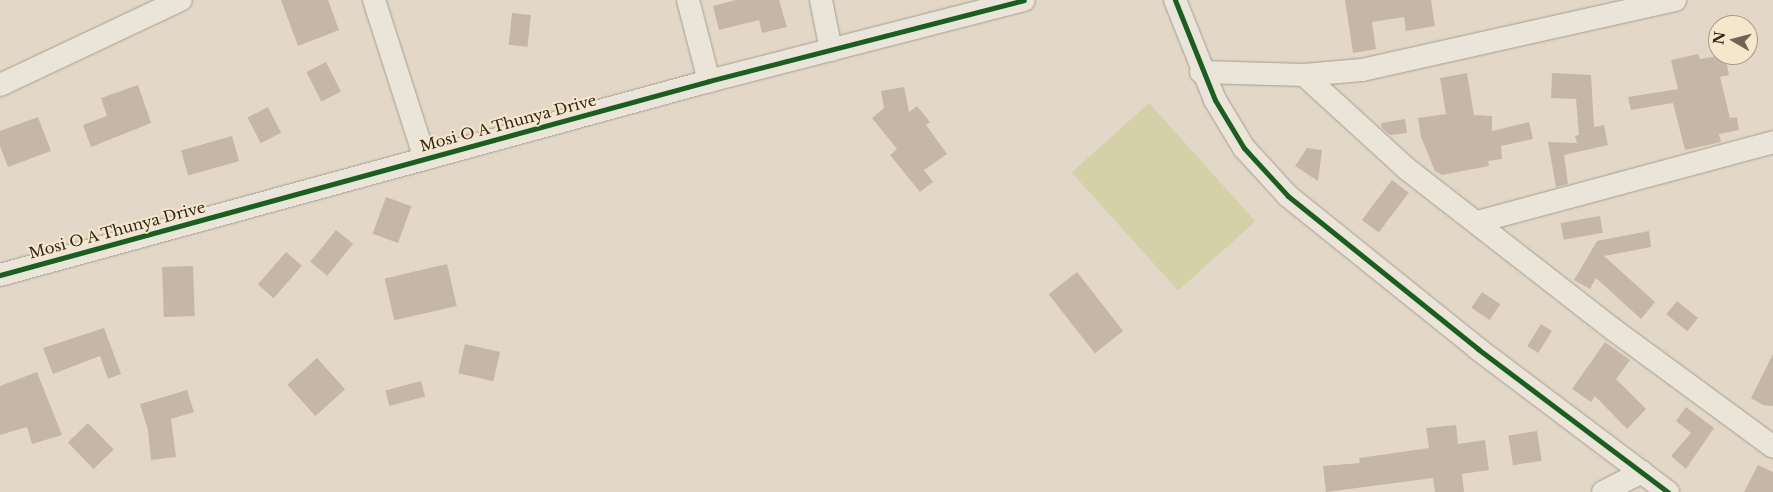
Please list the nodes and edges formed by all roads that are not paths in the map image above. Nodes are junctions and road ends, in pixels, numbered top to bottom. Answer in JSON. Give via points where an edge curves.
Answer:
{"nodes":[{"id":1,"x":181,"y":0,"type":"edge"},
{"id":2,"x":374,"y":0,"type":"edge"},
{"id":3,"x":688,"y":0,"type":"edge"},
{"id":4,"x":820,"y":0,"type":"edge"},
{"id":5,"x":1024,"y":0,"type":"edge"},
{"id":6,"x":1175,"y":0,"type":"edge"},
{"id":7,"x":1675,"y":0,"type":"edge"},
{"id":8,"x":831,"y":50,"type":"junction"},
{"id":9,"x":1201,"y":72,"type":"junction"},
{"id":10,"x":1304,"y":74,"type":"junction"},
{"id":11,"x":709,"y":81,"type":"junction"},
{"id":12,"x":0,"y":85,"type":"edge"},
{"id":13,"x":1773,"y":142,"type":"edge"},
{"id":14,"x":425,"y":159,"type":"junction"},
{"id":15,"x":1477,"y":222,"type":"junction"},
{"id":16,"x":0,"y":275,"type":"edge"},
{"id":17,"x":1773,"y":447,"type":"edge"},
{"id":18,"x":1642,"y":472,"type":"junction"},
{"id":19,"x":1604,"y":492,"type":"edge"},
{"id":20,"x":1668,"y":492,"type":"edge"}],
"edges":[{"from":1,"to":12,"type":"street"},
{"from":2,"to":14,"type":"street"},
{"from":3,"to":11,"type":"street"},
{"from":4,"to":8,"type":"street"},
{"from":5,"to":8,"type":"street","name":"Mosi O A Thunya Drive"},
{"from":6,"to":9,"type":"street"},
{"from":7,"to":10,"type":"street","via":[[1429,57],[1362,70]]},
{"from":8,"to":11,"type":"street","name":"Mosi O A Thunya Drive"},
{"from":9,"to":10,"type":"street"},
{"from":9,"to":18,"type":"street","via":[[1244,148],[1288,196],[1478,349]]},
{"from":10,"to":15,"type":"street","via":[[1407,169]]},
{"from":11,"to":14,"type":"street","name":"Mosi O A Thunya Drive"},
{"from":13,"to":15,"type":"street"},
{"from":14,"to":16,"type":"street","name":"Mosi O A Thunya Drive"},
{"from":15,"to":17,"type":"street","via":[[1614,330]]},
{"from":18,"to":19,"type":"street"},
{"from":18,"to":20,"type":"street"}]}
